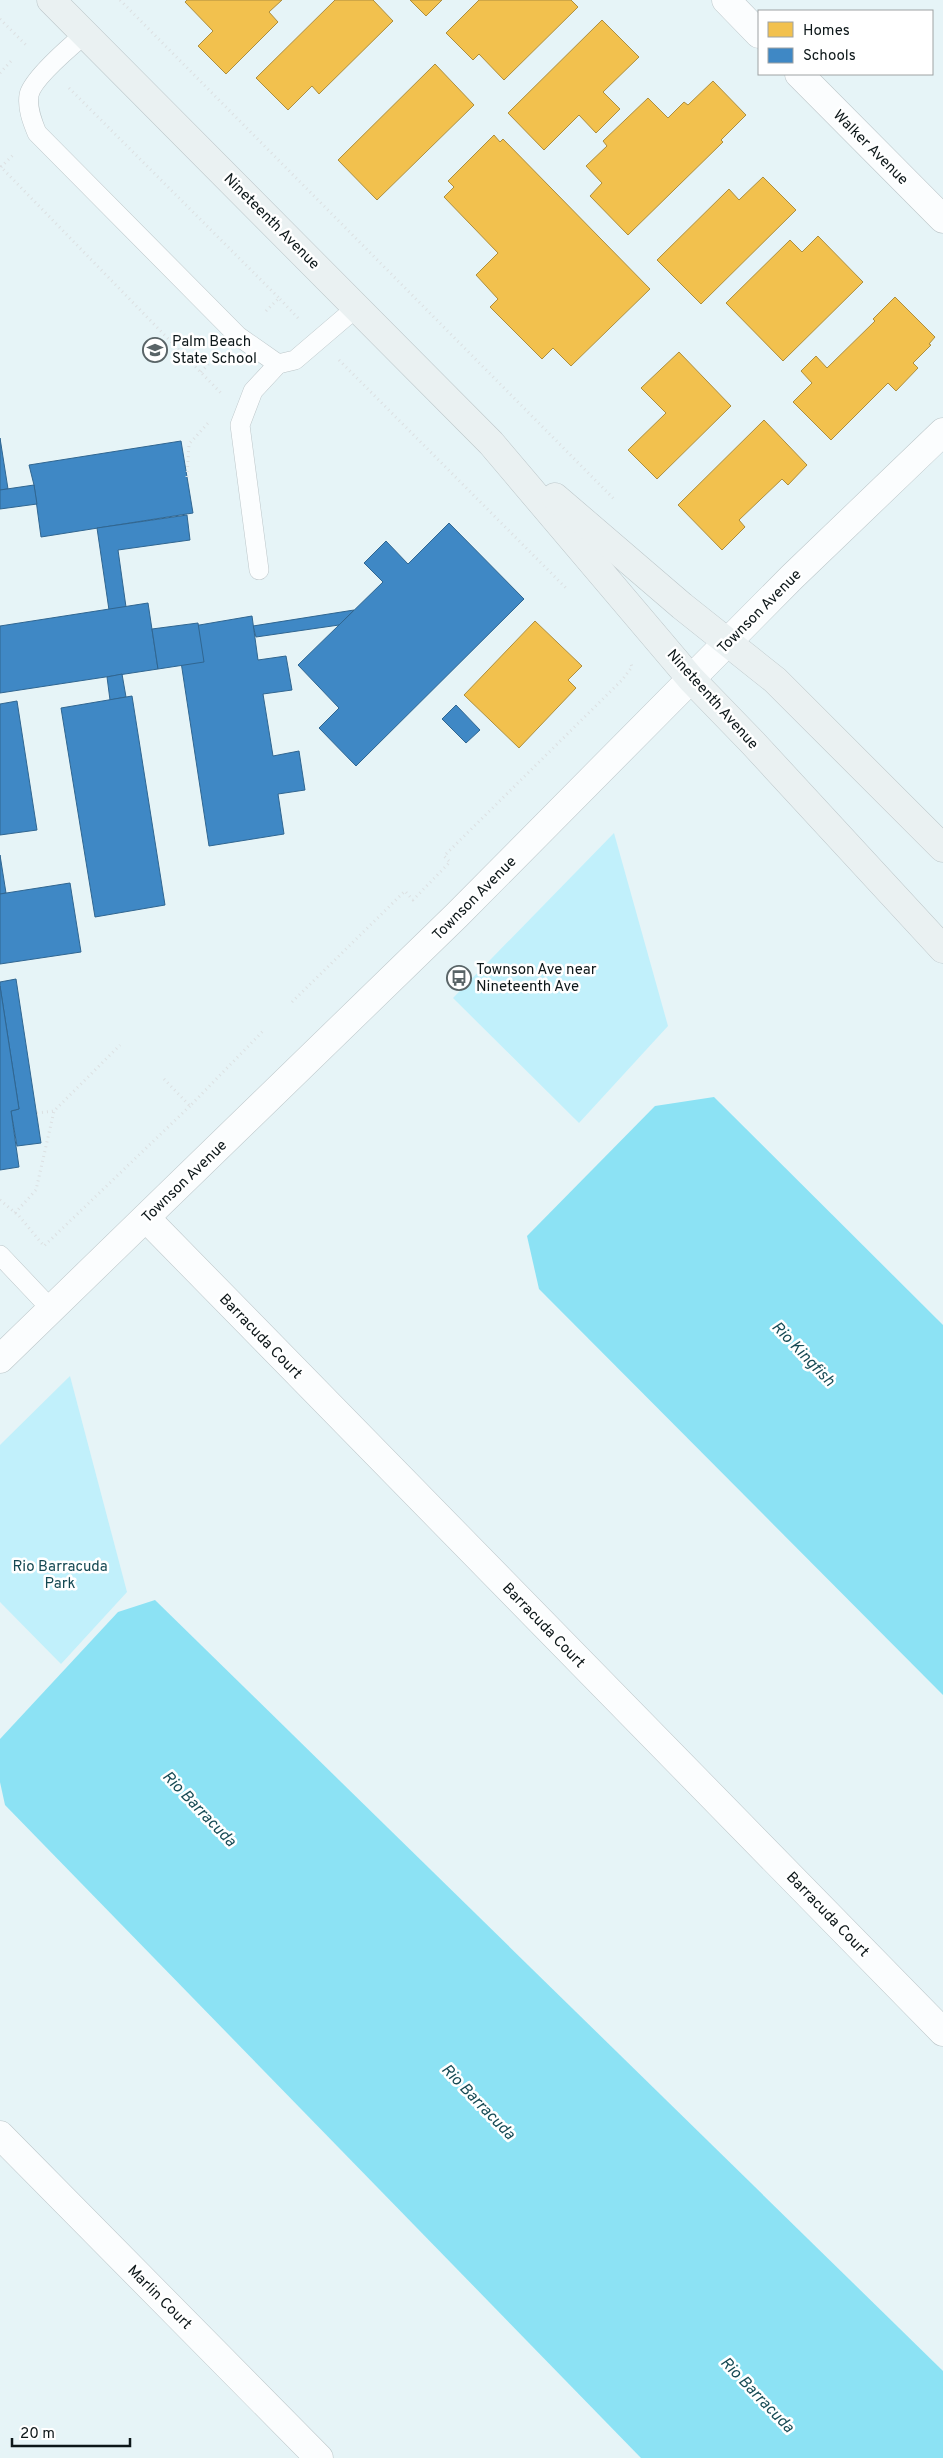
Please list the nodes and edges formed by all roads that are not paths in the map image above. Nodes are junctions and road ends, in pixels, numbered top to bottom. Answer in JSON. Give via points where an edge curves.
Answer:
{"nodes":[{"id":1,"x":51,"y":0,"type":"edge"},
{"id":2,"x":726,"y":0,"type":"edge"},
{"id":3,"x":758,"y":33,"type":"edge"},
{"id":4,"x":85,"y":34,"type":"junction"},
{"id":5,"x":800,"y":75,"type":"edge"},
{"id":6,"x":943,"y":219,"type":"edge"},
{"id":7,"x":357,"y":307,"type":"junction"},
{"id":8,"x":278,"y":364,"type":"junction"},
{"id":9,"x":943,"y":432,"type":"edge"},
{"id":10,"x":491,"y":443,"type":"junction"},
{"id":11,"x":259,"y":570,"type":"dead end"},
{"id":12,"x":728,"y":642,"type":"junction"},
{"id":13,"x":691,"y":679,"type":"junction"},
{"id":14,"x":943,"y":848,"type":"edge"},
{"id":15,"x":943,"y":949,"type":"edge"},
{"id":16,"x":146,"y":1218,"type":"junction"},
{"id":17,"x":0,"y":1255,"type":"edge"},
{"id":18,"x":50,"y":1309,"type":"junction"},
{"id":19,"x":0,"y":1359,"type":"edge"},
{"id":20,"x":943,"y":2032,"type":"edge"},
{"id":21,"x":0,"y":2136,"type":"edge"},
{"id":22,"x":319,"y":2458,"type":"edge"}],
"edges":[{"from":1,"to":4,"type":"main road","name":"Nineteenth Avenue"},
{"from":2,"to":3,"type":"street"},
{"from":4,"to":7,"type":"main road","name":"Nineteenth Avenue"},
{"from":4,"to":8,"type":"lane","via":[[48,68],[29,94],[30,115],[36,133],[238,336]]},
{"from":5,"to":6,"type":"street","name":"Walker Avenue"},
{"from":7,"to":8,"type":"lane","via":[[296,360]]},
{"from":7,"to":10,"type":"main road","name":"Nineteenth Avenue"},
{"from":8,"to":11,"type":"lane","via":[[253,391],[240,425]]},
{"from":9,"to":12,"type":"street","name":"Townson Avenue"},
{"from":10,"to":12,"type":"main road","name":"Nineteenth Avenue"},
{"from":10,"to":13,"type":"main road","name":"Nineteenth Avenue"},
{"from":12,"to":13,"type":"street","name":"Townson Avenue"},
{"from":12,"to":14,"type":"main road","name":"Nineteenth Avenue","via":[[779,684]]},
{"from":13,"to":15,"type":"main road","name":"Nineteenth Avenue"},
{"from":13,"to":16,"type":"street","name":"Townson Avenue","via":[[458,915]]},
{"from":16,"to":18,"type":"street","name":"Townson Avenue"},
{"from":16,"to":20,"type":"street","name":"Barracuda Court"},
{"from":17,"to":18,"type":"lane"},
{"from":18,"to":19,"type":"street","name":"Townson Avenue"},
{"from":21,"to":22,"type":"street","name":"Marlin Court"}]}
